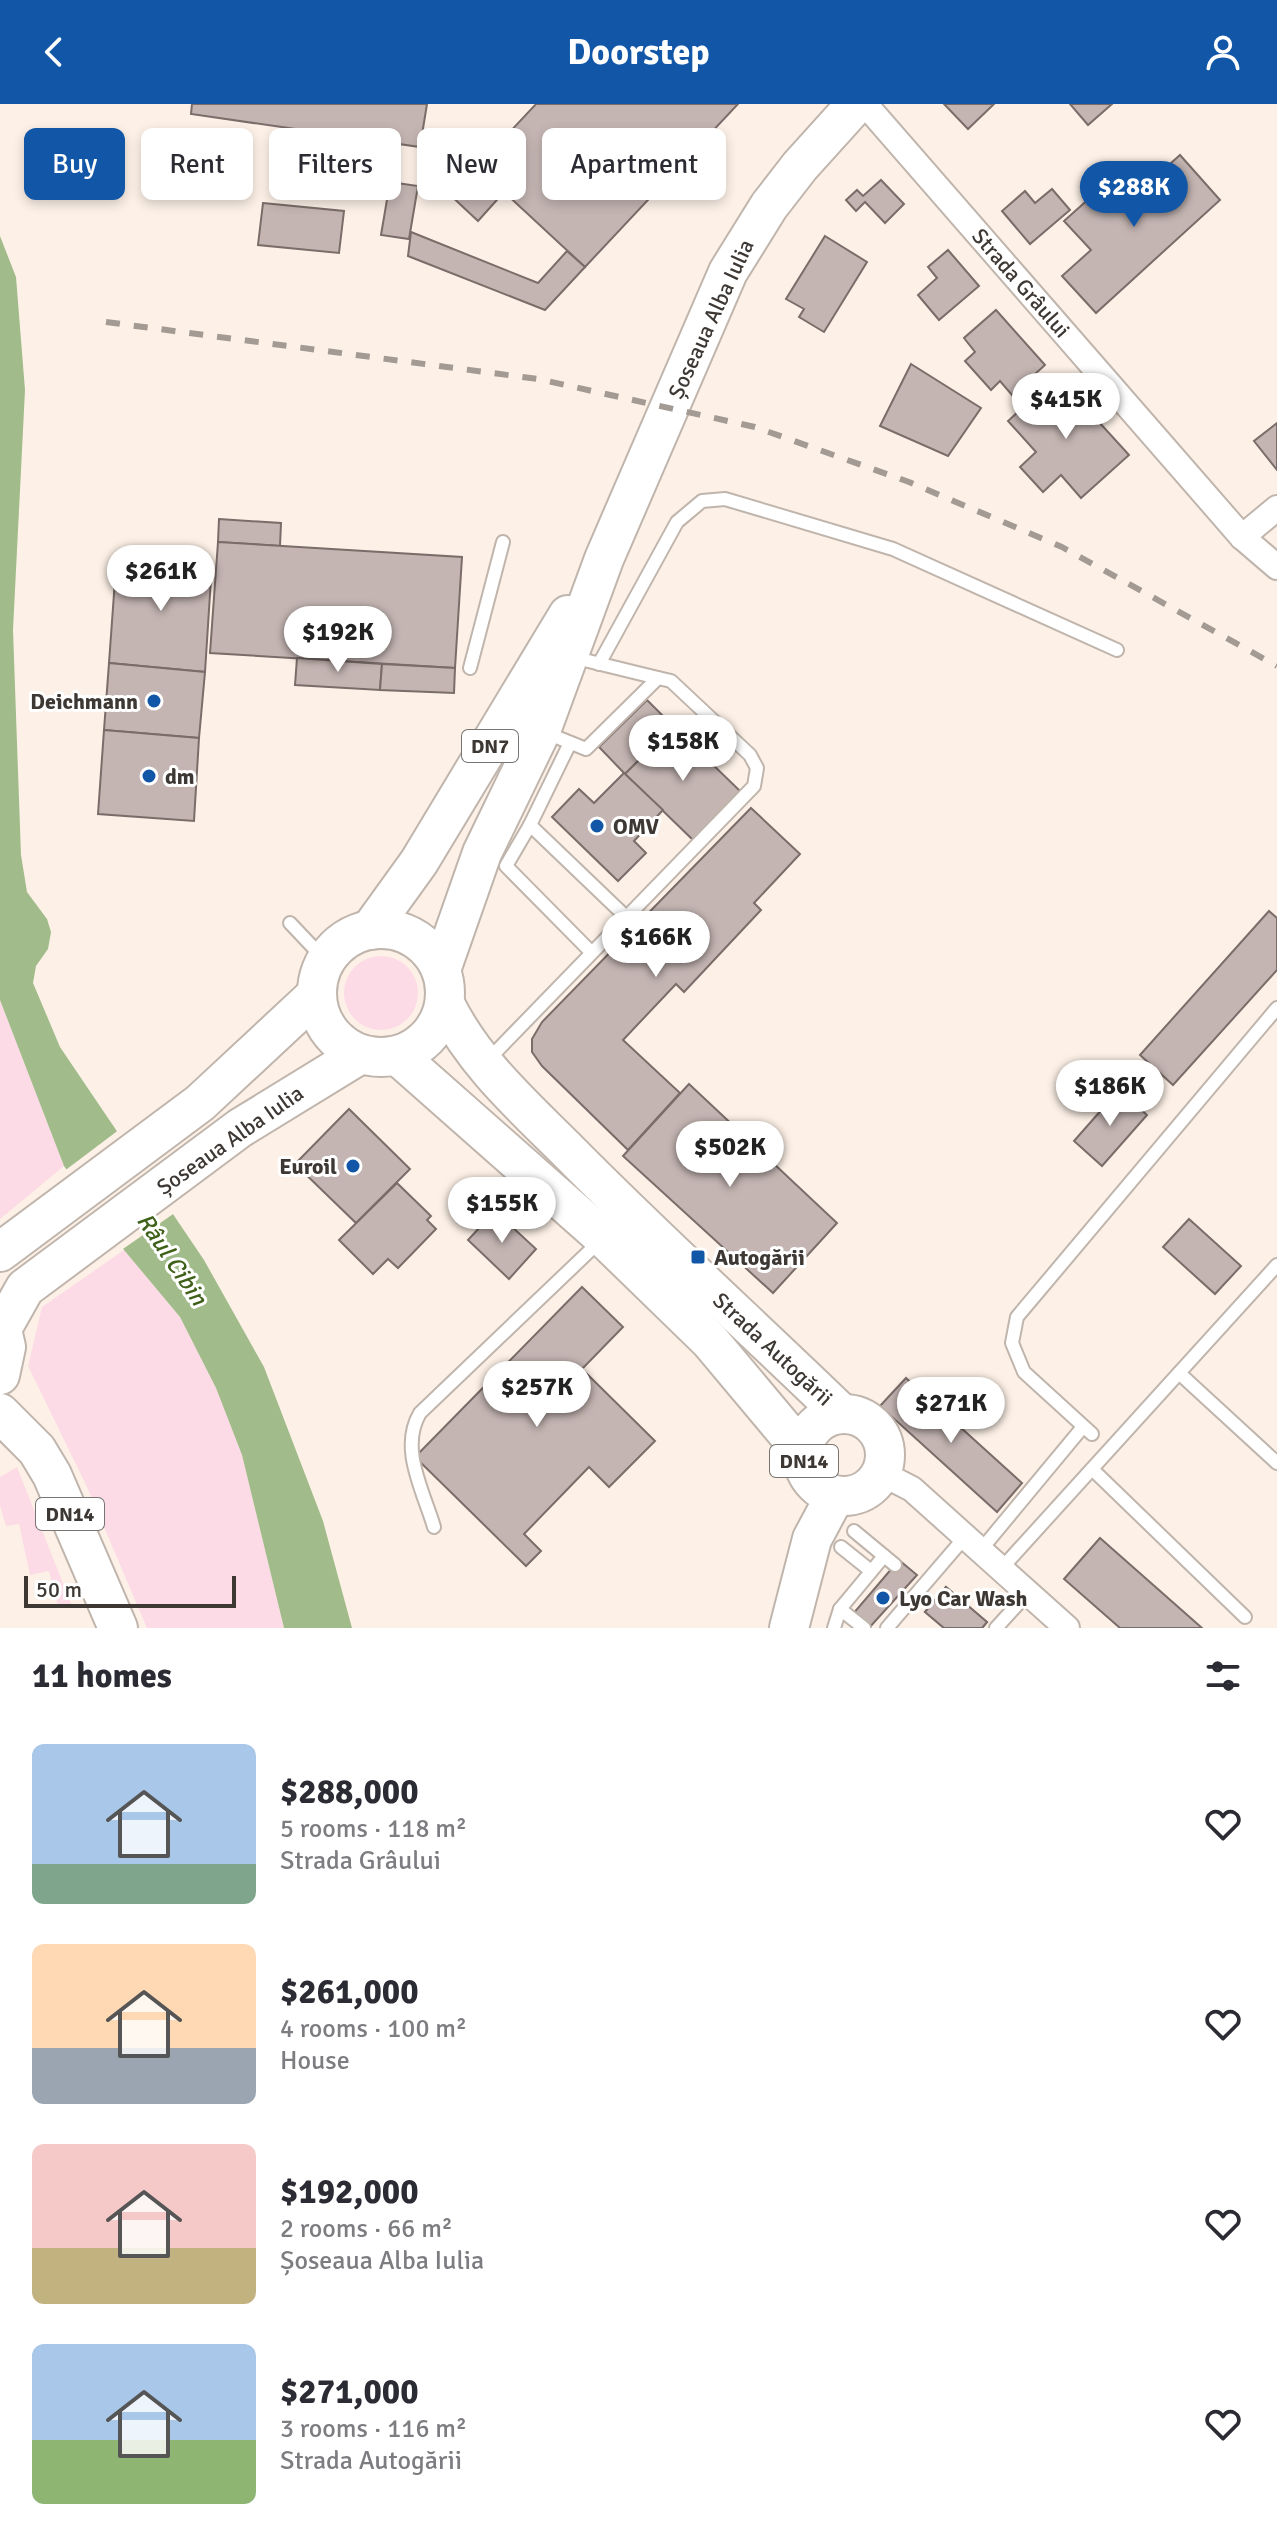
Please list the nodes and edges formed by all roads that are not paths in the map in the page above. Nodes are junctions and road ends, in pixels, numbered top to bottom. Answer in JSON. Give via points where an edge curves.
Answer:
{"nodes":[{"id":1,"x":856,"y":104,"type":"edge"},
{"id":2,"x":865,"y":104,"type":"edge"},
{"id":3,"x":1277,"y":508,"type":"edge"},
{"id":4,"x":1242,"y":537,"type":"junction"},
{"id":5,"x":503,"y":542,"type":"dead end"},
{"id":6,"x":604,"y":559,"type":"junction"},
{"id":7,"x":1277,"y":567,"type":"edge"},
{"id":8,"x":1117,"y":650,"type":"dead end"},
{"id":9,"x":584,"y":660,"type":"junction"},
{"id":10,"x":470,"y":668,"type":"dead end"},
{"id":11,"x":658,"y":678,"type":"junction"},
{"id":12,"x":556,"y":737,"type":"junction"},
{"id":13,"x":530,"y":825,"type":"junction"},
{"id":14,"x":494,"y":860,"type":"junction"},
{"id":15,"x":625,"y":916,"type":"junction"},
{"id":16,"x":290,"y":923,"type":"dead end"},
{"id":17,"x":370,"y":930,"type":"junction"},
{"id":18,"x":591,"y":952,"type":"junction"},
{"id":19,"x":321,"y":978,"type":"junction"},
{"id":20,"x":443,"y":987,"type":"junction"},
{"id":21,"x":1277,"y":1008,"type":"edge"},
{"id":22,"x":359,"y":1055,"type":"junction"},
{"id":23,"x":398,"y":1056,"type":"junction"},
{"id":24,"x":483,"y":1064,"type":"junction"},
{"id":25,"x":604,"y":1238,"type":"junction"},
{"id":26,"x":6,"y":1245,"type":"edge"},
{"id":27,"x":1277,"y":1265,"type":"edge"},
{"id":28,"x":2,"y":1324,"type":"edge"},
{"id":29,"x":1179,"y":1373,"type":"junction"},
{"id":30,"x":0,"y":1375,"type":"edge"},
{"id":31,"x":0,"y":1413,"type":"edge"},
{"id":32,"x":842,"y":1414,"type":"junction"},
{"id":33,"x":803,"y":1452,"type":"junction"},
{"id":34,"x":1277,"y":1463,"type":"edge"},
{"id":35,"x":1092,"y":1469,"type":"junction"},
{"id":36,"x":881,"y":1473,"type":"junction"},
{"id":37,"x":835,"y":1496,"type":"junction"},
{"id":38,"x":434,"y":1527,"type":"dead end"},
{"id":39,"x":973,"y":1544,"type":"junction"},
{"id":40,"x":895,"y":1565,"type":"dead end"},
{"id":41,"x":1001,"y":1569,"type":"junction"},
{"id":42,"x":875,"y":1572,"type":"junction"},
{"id":43,"x":1028,"y":1593,"type":"junction"},
{"id":44,"x":849,"y":1605,"type":"junction"},
{"id":45,"x":1245,"y":1617,"type":"dead end"},
{"id":46,"x":883,"y":1626,"type":"edge"},
{"id":47,"x":118,"y":1628,"type":"edge"},
{"id":48,"x":789,"y":1628,"type":"edge"},
{"id":49,"x":834,"y":1628,"type":"edge"},
{"id":50,"x":864,"y":1628,"type":"edge"},
{"id":51,"x":996,"y":1628,"type":"edge"},
{"id":52,"x":1067,"y":1628,"type":"edge"}],
"edges":[{"from":1,"to":6,"type":"main road","name":"Șoseaua Alba Iulia","number":"DN7","via":[[800,166],[744,242]]},
{"from":2,"to":4,"type":"street","name":"Strada Grâului"},
{"from":3,"to":4,"type":"street"},
{"from":4,"to":7,"type":"street","name":"Strada Grâului"},
{"from":5,"to":10,"type":"lane"},
{"from":6,"to":9,"type":"main road","name":"Șoseaua Alba Iulia","number":"DN7"},
{"from":6,"to":17,"type":"main road","name":"Șoseaua Alba Iulia","number":"DN7","via":[[419,862]]},
{"from":8,"to":9,"type":"lane","via":[[893,549],[725,499],[702,501],[677,522]]},
{"from":9,"to":11,"type":"lane"},
{"from":9,"to":12,"type":"main road","name":"Șoseaua Alba Iulia","number":"DN7"},
{"from":11,"to":12,"type":"lane","via":[[586,749]]},
{"from":11,"to":15,"type":"lane","via":[[671,681],[750,755],[757,768],[754,786]]},
{"from":12,"to":13,"type":"lane"},
{"from":12,"to":14,"type":"main road","name":"Șoseaua Alba Iulia","number":"DN7"},
{"from":13,"to":14,"type":"lane"},
{"from":13,"to":15,"type":"lane"},
{"from":14,"to":18,"type":"lane"},
{"from":14,"to":20,"type":"main road","name":"Șoseaua Alba Iulia","number":"DN7"},
{"from":15,"to":18,"type":"lane"},
{"from":16,"to":19,"type":"lane"},
{"from":17,"to":19,"type":"main road","number":"DN7","via":[[337,945]]},
{"from":17,"to":20,"type":"main road","via":[[396,931],[420,942]]},
{"from":18,"to":24,"type":"lane"},
{"from":19,"to":22,"type":"main road","via":[[319,1014],[328,1032]]},
{"from":19,"to":26,"type":"main road","name":"Șoseaua Alba Iulia","number":"DN7","via":[[200,1103]]},
{"from":20,"to":23,"type":"main road","number":"DN7","via":[[429,1037]]},
{"from":20,"to":24,"type":"main road","name":"Strada Autogării","number":"DN14","via":[[461,1037]]},
{"from":21,"to":39,"type":"lane","via":[[1017,1317],[1012,1343],[1024,1372],[1087,1431]]},
{"from":22,"to":23,"type":"main road"},
{"from":22,"to":28,"type":"main road","name":"Șoseaua Alba Iulia","via":[[240,1128],[36,1280],[17,1298]]},
{"from":23,"to":25,"type":"main road","name":"Strada Autogării","number":"DN14"},
{"from":24,"to":32,"type":"main road","name":"Strada Autogării","number":"DN14","via":[[758,1340]]},
{"from":25,"to":33,"type":"main road","name":"Strada Autogării","number":"DN14","via":[[718,1342]]},
{"from":25,"to":38,"type":"lane","via":[[411,1427],[409,1446]]},
{"from":27,"to":29,"type":"lane"},
{"from":28,"to":30,"type":"main road","via":[[6,1347]]},
{"from":29,"to":34,"type":"lane"},
{"from":29,"to":35,"type":"lane"},
{"from":31,"to":47,"type":"main road","number":"DN14","via":[[37,1450],[52,1475]]},
{"from":32,"to":33,"type":"main road","number":"DN14","via":[[815,1425]]},
{"from":32,"to":36,"type":"main road","number":"DN14","via":[[866,1419],[875,1427],[885,1449]]},
{"from":33,"to":37,"type":"main road","number":"DN14","via":[[811,1479]]},
{"from":35,"to":41,"type":"lane"},
{"from":35,"to":45,"type":"lane"},
{"from":36,"to":37,"type":"main road","number":"DN14","via":[[857,1495]]},
{"from":36,"to":39,"type":"street","via":[[912,1489]]},
{"from":37,"to":48,"type":"main road","number":"DN14","via":[[812,1539]]},
{"from":39,"to":41,"type":"street"},
{"from":39,"to":46,"type":"lane","via":[[918,1584]]},
{"from":40,"to":42,"type":"lane"},
{"from":41,"to":43,"type":"street"},
{"from":42,"to":42,"type":"lane","via":[[845,1542]]},
{"from":42,"to":44,"type":"lane"},
{"from":43,"to":51,"type":"lane"},
{"from":43,"to":52,"type":"street"},
{"from":44,"to":49,"type":"lane"},
{"from":44,"to":50,"type":"lane"}]}
